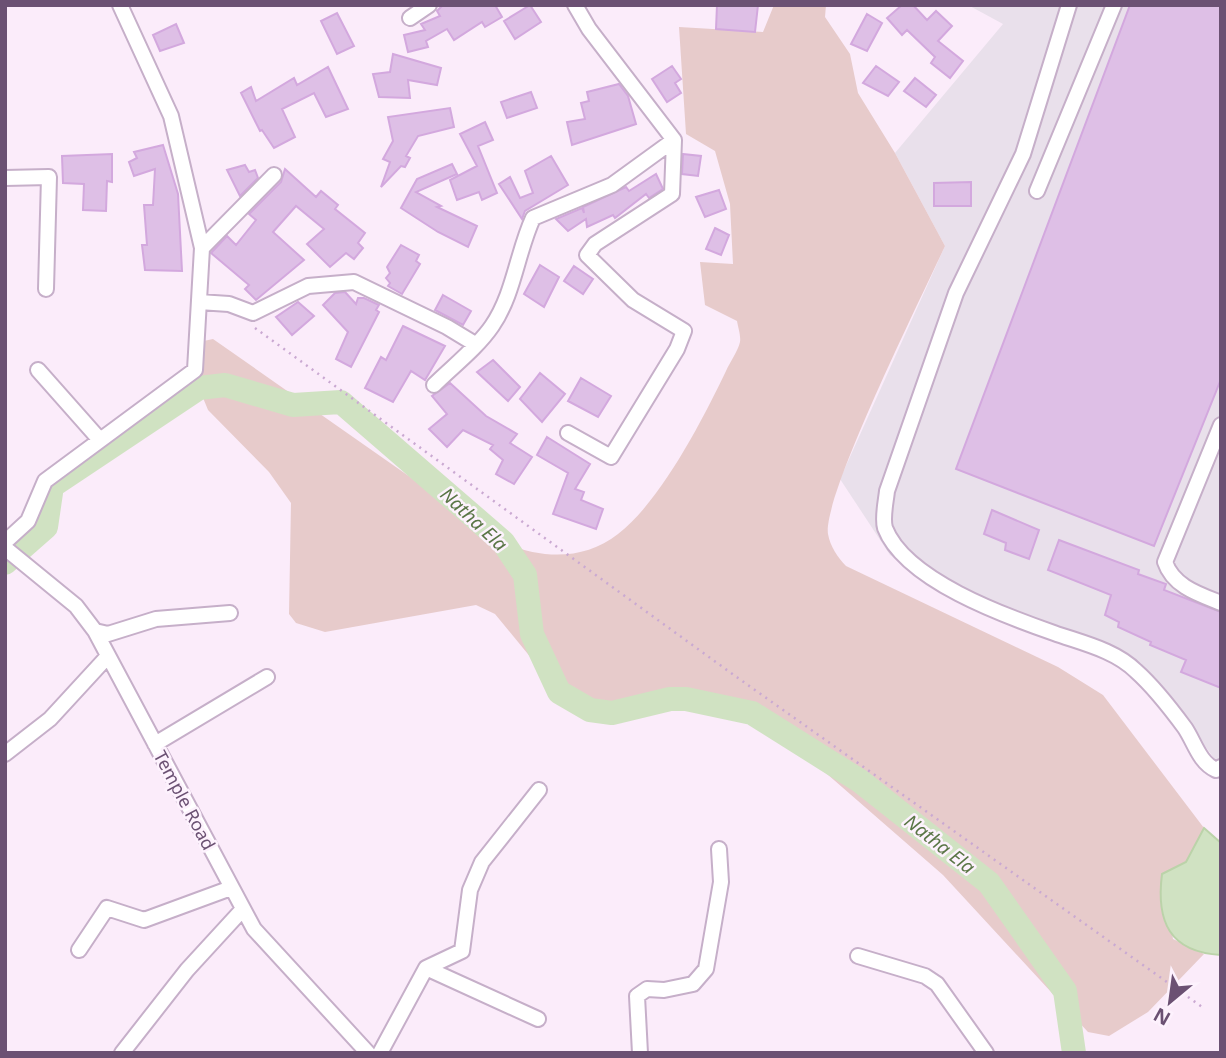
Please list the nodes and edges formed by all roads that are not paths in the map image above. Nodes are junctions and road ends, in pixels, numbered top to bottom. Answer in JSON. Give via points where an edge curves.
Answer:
{"nodes":[{"id":1,"x":120,"y":5,"type":"edge"},
{"id":2,"x":429,"y":5,"type":"edge"},
{"id":3,"x":575,"y":5,"type":"edge"},
{"id":4,"x":1069,"y":5,"type":"edge"},
{"id":5,"x":1114,"y":5,"type":"edge"},
{"id":6,"x":410,"y":18,"type":"dead end"},
{"id":7,"x":674,"y":140,"type":"junction"},
{"id":8,"x":274,"y":175,"type":"dead end"},
{"id":9,"x":5,"y":177,"type":"edge"},
{"id":10,"x":1037,"y":191,"type":"dead end"},
{"id":11,"x":202,"y":248,"type":"junction"},
{"id":12,"x":46,"y":289,"type":"dead end"},
{"id":13,"x":199,"y":302,"type":"junction"},
{"id":14,"x":475,"y":344,"type":"junction"},
{"id":15,"x":38,"y":369,"type":"dead end"},
{"id":16,"x":433,"y":385,"type":"dead end"},
{"id":17,"x":1221,"y":425,"type":"edge"},
{"id":18,"x":568,"y":433,"type":"dead end"},
{"id":19,"x":100,"y":440,"type":"junction"},
{"id":20,"x":5,"y":542,"type":"edge"},
{"id":21,"x":5,"y":548,"type":"edge"},
{"id":22,"x":1221,"y":603,"type":"edge"},
{"id":23,"x":230,"y":613,"type":"dead end"},
{"id":24,"x":95,"y":631,"type":"junction"},
{"id":25,"x":108,"y":656,"type":"junction"},
{"id":26,"x":267,"y":677,"type":"dead end"},
{"id":27,"x":155,"y":744,"type":"junction"},
{"id":28,"x":5,"y":754,"type":"edge"},
{"id":29,"x":1221,"y":766,"type":"edge"},
{"id":30,"x":540,"y":790,"type":"dead end"},
{"id":31,"x":719,"y":849,"type":"dead end"},
{"id":32,"x":231,"y":888,"type":"junction"},
{"id":33,"x":243,"y":909,"type":"junction"},
{"id":34,"x":79,"y":950,"type":"dead end"},
{"id":35,"x":858,"y":956,"type":"dead end"},
{"id":36,"x":426,"y":968,"type":"junction"},
{"id":37,"x":538,"y":1019,"type":"dead end"},
{"id":38,"x":122,"y":1053,"type":"edge"},
{"id":39,"x":369,"y":1053,"type":"edge"},
{"id":40,"x":380,"y":1053,"type":"edge"},
{"id":41,"x":640,"y":1053,"type":"edge"},
{"id":42,"x":986,"y":1053,"type":"edge"}],
"edges":[{"from":1,"to":11,"type":"street","via":[[171,116]]},
{"from":2,"to":6,"type":"street"},
{"from":3,"to":7,"type":"street"},
{"from":4,"to":29,"type":"street","via":[[1023,154],[951,306],[887,491],[884,525],[897,548],[922,571],[973,600],[1110,653],[1135,670],[1185,728],[1207,765],[1216,770]]},
{"from":5,"to":10,"type":"street"},
{"from":7,"to":14,"type":"street","via":[[612,185],[533,218],[492,327]]},
{"from":7,"to":18,"type":"street","via":[[673,194],[595,244],[587,255],[633,300],[684,331],[611,457]]},
{"from":8,"to":11,"type":"street"},
{"from":9,"to":12,"type":"street","via":[[49,177]]},
{"from":11,"to":13,"type":"street"},
{"from":13,"to":14,"type":"street","via":[[229,304],[253,313],[309,286],[354,282]]},
{"from":13,"to":19,"type":"street","via":[[195,370]]},
{"from":14,"to":16,"type":"street"},
{"from":15,"to":19,"type":"street"},
{"from":17,"to":22,"type":"street","via":[[1165,562],[1170,576]]},
{"from":19,"to":20,"type":"street","via":[[45,481],[28,521]]},
{"from":21,"to":24,"type":"street","name":"Temple Road","via":[[76,606]]},
{"from":23,"to":24,"type":"street","via":[[156,619],[108,634]]},
{"from":24,"to":25,"type":"street","name":"Temple Road"},
{"from":25,"to":27,"type":"street","name":"Temple Road"},
{"from":25,"to":28,"type":"street","via":[[50,719]]},
{"from":26,"to":27,"type":"street"},
{"from":27,"to":32,"type":"street","name":"Temple Road"},
{"from":30,"to":36,"type":"street","via":[[482,862],[470,890],[462,951]]},
{"from":31,"to":41,"type":"street","via":[[721,881],[709,964],[693,984],[647,989],[637,996]]},
{"from":32,"to":33,"type":"street","name":"Temple Road"},
{"from":32,"to":34,"type":"street","via":[[140,921],[107,908]]},
{"from":33,"to":38,"type":"street","via":[[187,970]]},
{"from":33,"to":39,"type":"street","name":"Temple Road","via":[[254,929]]},
{"from":35,"to":42,"type":"street","via":[[925,976],[937,984]]},
{"from":36,"to":37,"type":"street"},
{"from":36,"to":40,"type":"street"}]}
